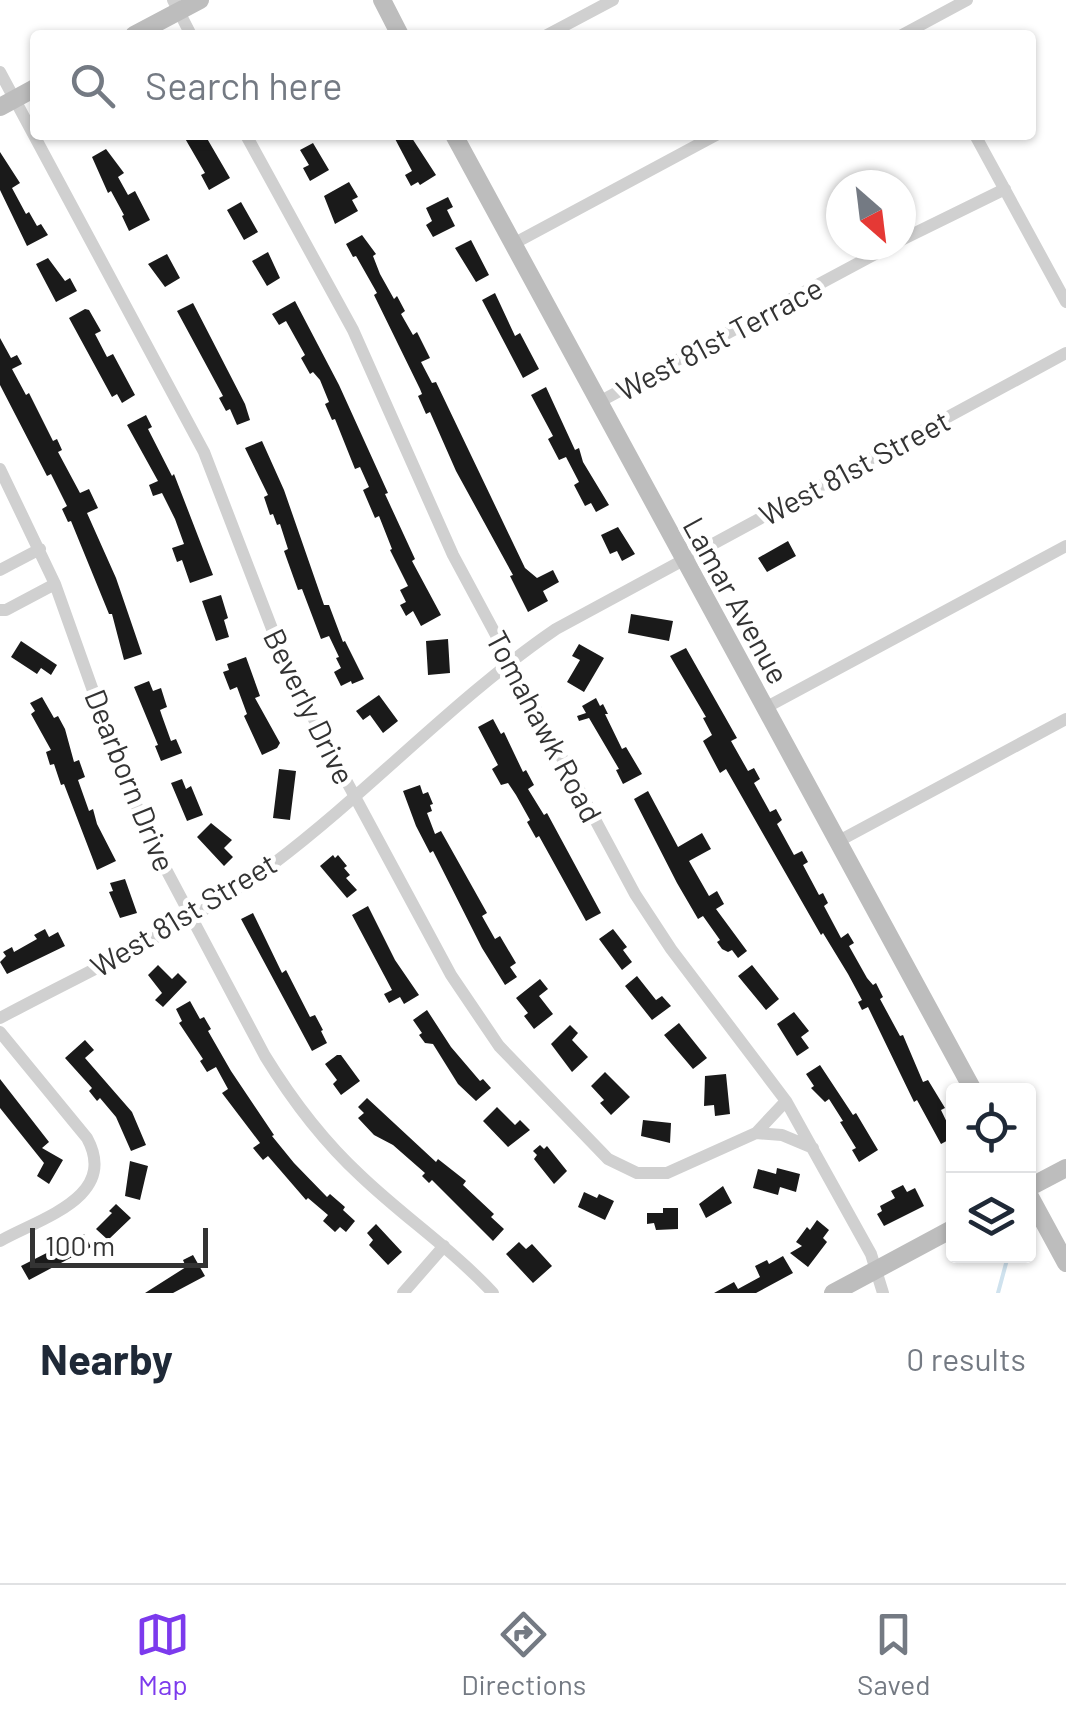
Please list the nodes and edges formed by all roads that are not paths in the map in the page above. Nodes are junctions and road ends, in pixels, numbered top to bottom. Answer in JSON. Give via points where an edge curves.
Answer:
{"nodes":[{"id":1,"x":200,"y":0,"type":"edge"},
{"id":2,"x":382,"y":0,"type":"edge"},
{"id":3,"x":613,"y":0,"type":"edge"},
{"id":4,"x":967,"y":0,"type":"edge"},
{"id":5,"x":176,"y":6,"type":"edge"},
{"id":6,"x":141,"y":30,"type":"edge"},
{"id":7,"x":188,"y":30,"type":"edge"},
{"id":8,"x":397,"y":30,"type":"edge"},
{"id":9,"x":557,"y":30,"type":"edge"},
{"id":10,"x":920,"y":30,"type":"edge"},
{"id":11,"x":0,"y":72,"type":"edge"},
{"id":12,"x":30,"y":91,"type":"edge"},
{"id":13,"x":8,"y":103,"type":"edge"},
{"id":14,"x":249,"y":140,"type":"edge"},
{"id":15,"x":457,"y":140,"type":"edge"},
{"id":16,"x":707,"y":140,"type":"edge"},
{"id":17,"x":978,"y":140,"type":"edge"},
{"id":18,"x":1004,"y":189,"type":"junction"},
{"id":19,"x":916,"y":232,"type":"edge"},
{"id":20,"x":513,"y":244,"type":"junction"},
{"id":21,"x":864,"y":260,"type":"edge"},
{"id":22,"x":1066,"y":302,"type":"edge"},
{"id":23,"x":1066,"y":353,"type":"edge"},
{"id":24,"x":598,"y":402,"type":"junction"},
{"id":25,"x":0,"y":469,"type":"edge"},
{"id":26,"x":1066,"y":546,"type":"edge"},
{"id":27,"x":40,"y":548,"type":"junction"},
{"id":28,"x":683,"y":559,"type":"junction"},
{"id":29,"x":0,"y":570,"type":"edge"},
{"id":30,"x":55,"y":584,"type":"junction"},
{"id":31,"x":0,"y":610,"type":"edge"},
{"id":32,"x":510,"y":662,"type":"junction"},
{"id":33,"x":764,"y":708,"type":"junction"},
{"id":34,"x":1066,"y":719,"type":"edge"},
{"id":35,"x":354,"y":797,"type":"junction"},
{"id":36,"x":838,"y":842,"type":"junction"},
{"id":37,"x":190,"y":916,"type":"junction"},
{"id":38,"x":0,"y":1018,"type":"edge"},
{"id":39,"x":0,"y":1032,"type":"edge"},
{"id":40,"x":969,"y":1083,"type":"edge"},
{"id":41,"x":786,"y":1101,"type":"junction"},
{"id":42,"x":756,"y":1133,"type":"junction"},
{"id":43,"x":814,"y":1148,"type":"junction"},
{"id":44,"x":1066,"y":1168,"type":"edge"},
{"id":45,"x":1036,"y":1185,"type":"edge"},
{"id":46,"x":1036,"y":1205,"type":"edge"},
{"id":47,"x":946,"y":1232,"type":"edge"},
{"id":48,"x":0,"y":1241,"type":"edge"},
{"id":49,"x":444,"y":1246,"type":"junction"},
{"id":50,"x":1066,"y":1263,"type":"edge"},
{"id":51,"x":876,"y":1270,"type":"junction"},
{"id":52,"x":402,"y":1293,"type":"edge"},
{"id":53,"x":493,"y":1293,"type":"edge"},
{"id":54,"x":833,"y":1293,"type":"edge"},
{"id":55,"x":883,"y":1293,"type":"edge"}],
"edges":[{"from":1,"to":5,"type":"street"},
{"from":2,"to":8,"type":"street"},
{"from":3,"to":9,"type":"street"},
{"from":4,"to":10,"type":"street"},
{"from":5,"to":6,"type":"street"},
{"from":5,"to":7,"type":"street"},
{"from":11,"to":13,"type":"street","name":"Beverly Drive"},
{"from":12,"to":13,"type":"street"},
{"from":13,"to":35,"type":"street","name":"Beverly Drive","via":[[204,452],[279,647]]},
{"from":14,"to":32,"type":"street","name":"Tomahawk Road","via":[[353,330],[453,555]]},
{"from":15,"to":20,"type":"street","name":"Lamar Avenue"},
{"from":16,"to":20,"type":"street"},
{"from":17,"to":18,"type":"street"},
{"from":18,"to":19,"type":"street"},
{"from":18,"to":22,"type":"street"},
{"from":20,"to":24,"type":"street","name":"Lamar Avenue"},
{"from":21,"to":24,"type":"street","name":"West 81st Terrace"},
{"from":23,"to":28,"type":"street","name":"West 81st Street"},
{"from":24,"to":28,"type":"street","name":"Lamar Avenue"},
{"from":25,"to":27,"type":"street","name":"Dearborn Drive"},
{"from":26,"to":33,"type":"street"},
{"from":27,"to":29,"type":"street"},
{"from":27,"to":30,"type":"street","name":"Dearborn Drive"},
{"from":28,"to":32,"type":"street","name":"West 81st Street","via":[[587,610]]},
{"from":28,"to":33,"type":"street","name":"Lamar Avenue"},
{"from":30,"to":31,"type":"street"},
{"from":30,"to":37,"type":"street","name":"Dearborn Drive","via":[[133,799]]},
{"from":32,"to":35,"type":"street","name":"West 81st Street"},
{"from":32,"to":41,"type":"street","name":"Tomahawk Road","via":[[635,894]]},
{"from":33,"to":36,"type":"street","name":"Lamar Avenue"},
{"from":34,"to":36,"type":"street"},
{"from":35,"to":37,"type":"street","name":"West 81st Street","via":[[269,867]]},
{"from":35,"to":42,"type":"street","name":"Beverly Drive","via":[[476,1015],[608,1158],[637,1173],[667,1173]]},
{"from":36,"to":40,"type":"street","name":"Lamar Avenue"},
{"from":37,"to":38,"type":"street","name":"West 81st Street"},
{"from":37,"to":49,"type":"street","name":"Dearborn Drive","via":[[266,1056],[310,1121],[361,1177]]},
{"from":39,"to":48,"type":"street","via":[[87,1138],[96,1170],[83,1194]]},
{"from":41,"to":42,"type":"street","name":"Beverly Drive"},
{"from":41,"to":43,"type":"street","name":"Tomahawk Road"},
{"from":42,"to":43,"type":"street"},
{"from":43,"to":51,"type":"street","name":"Tomahawk Road"},
{"from":44,"to":45,"type":"street"},
{"from":46,"to":50,"type":"street"},
{"from":47,"to":51,"type":"street"},
{"from":49,"to":52,"type":"street"},
{"from":49,"to":53,"type":"street","name":"Dearborn Drive"},
{"from":51,"to":54,"type":"street"},
{"from":51,"to":55,"type":"street","name":"Tomahawk Road"}]}
